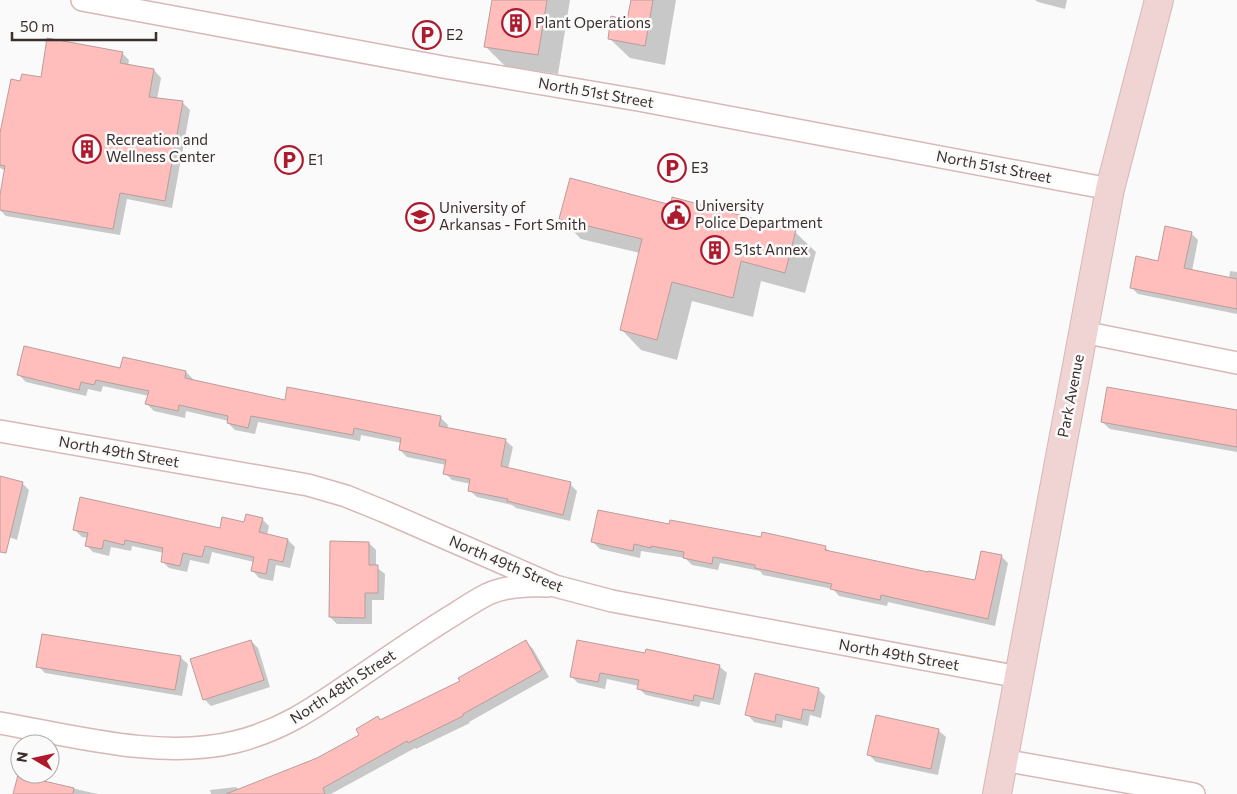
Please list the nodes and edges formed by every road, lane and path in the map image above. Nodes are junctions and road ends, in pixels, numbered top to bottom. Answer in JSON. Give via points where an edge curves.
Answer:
{"nodes":[{"id":1,"x":82,"y":0,"type":"edge"},
{"id":2,"x":1159,"y":0,"type":"edge"},
{"id":3,"x":1110,"y":189,"type":"junction"},
{"id":4,"x":1083,"y":332,"type":"junction"},
{"id":5,"x":1237,"y":363,"type":"edge"},
{"id":6,"x":0,"y":431,"type":"edge"},
{"id":7,"x":556,"y":586,"type":"junction"},
{"id":8,"x":1019,"y":677,"type":"junction"},
{"id":9,"x":0,"y":723,"type":"edge"},
{"id":10,"x":1003,"y":760,"type":"junction"},
{"id":11,"x":997,"y":794,"type":"edge"},
{"id":12,"x":1194,"y":794,"type":"edge"}],
"edges":[{"from":1,"to":3,"type":"street","name":"North 51st Street"},
{"from":2,"to":3,"type":"street","name":"Park Avenue"},
{"from":3,"to":4,"type":"street","name":"Park Avenue"},
{"from":4,"to":5,"type":"street"},
{"from":4,"to":8,"type":"street","name":"Park Avenue"},
{"from":6,"to":7,"type":"street","name":"North 49th Street","via":[[308,486],[346,496]]},
{"from":7,"to":8,"type":"street","name":"North 49th Street","via":[[687,616]]},
{"from":7,"to":9,"type":"street","name":"North 48th Street","via":[[502,589],[488,594],[301,716],[235,742],[202,748],[165,749]]},
{"from":8,"to":10,"type":"street","name":"Park Avenue"},
{"from":10,"to":11,"type":"street","name":"Park Avenue"},
{"from":10,"to":12,"type":"street"}]}
